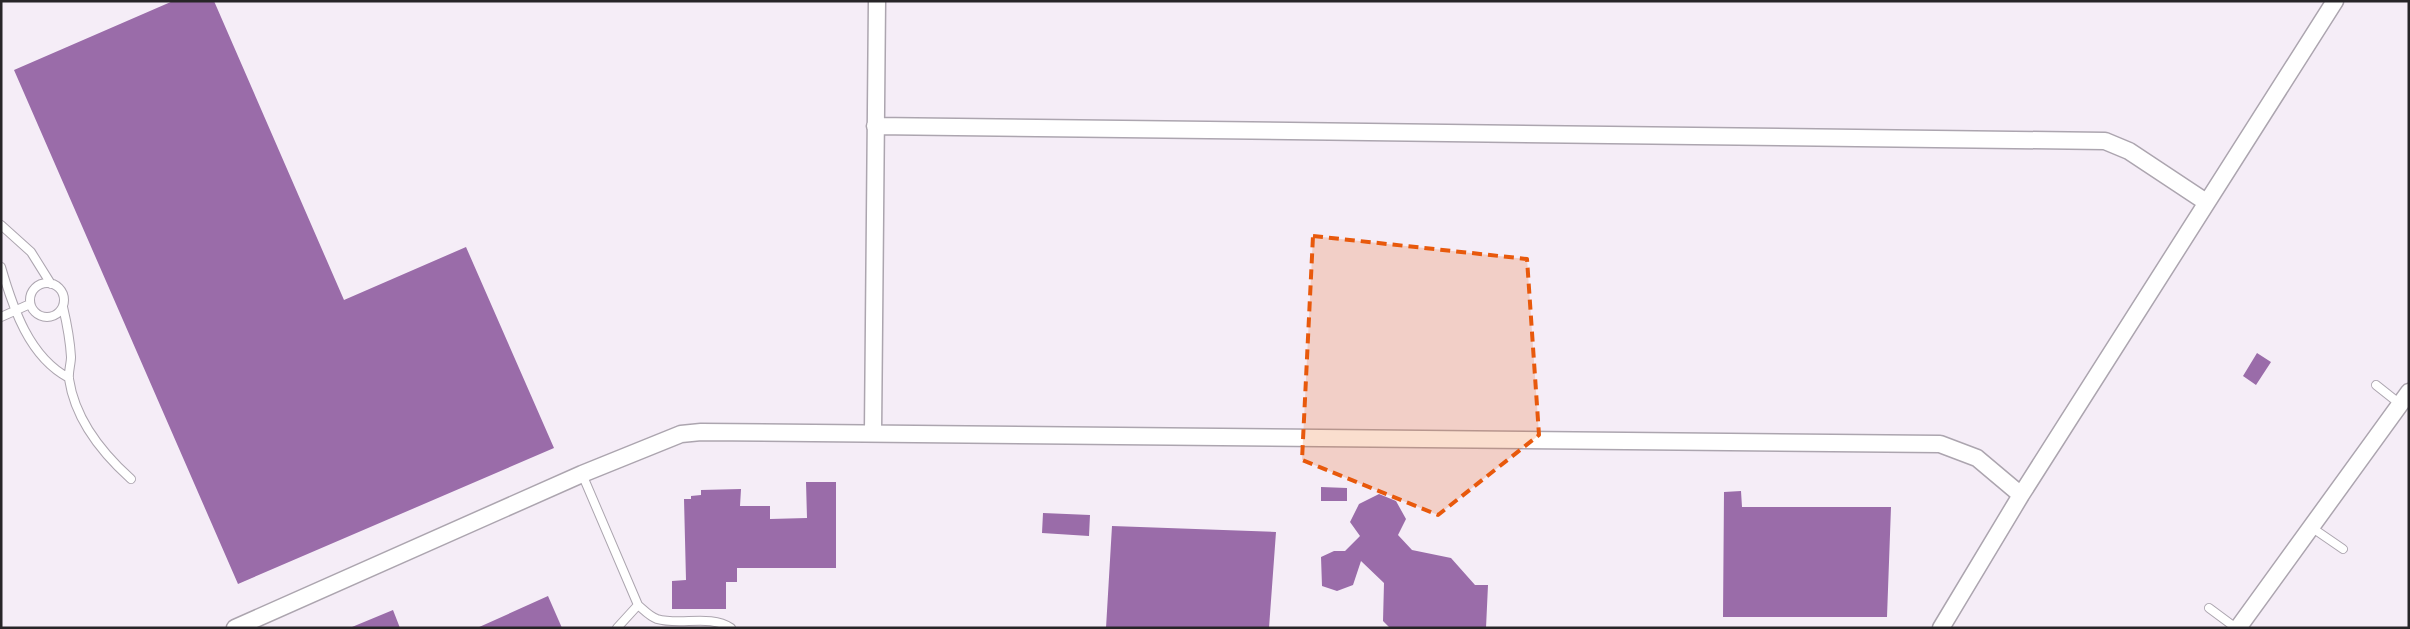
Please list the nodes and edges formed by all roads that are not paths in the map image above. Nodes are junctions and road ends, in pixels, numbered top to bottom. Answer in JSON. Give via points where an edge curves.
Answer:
{"nodes":[{"id":1,"x":878,"y":1,"type":"edge"},
{"id":2,"x":2335,"y":1,"type":"edge"},
{"id":3,"x":875,"y":126,"type":"junction"},
{"id":4,"x":2206,"y":202,"type":"junction"},
{"id":5,"x":1,"y":225,"type":"edge"},
{"id":6,"x":1,"y":267,"type":"edge"},
{"id":7,"x":51,"y":284,"type":"junction"},
{"id":8,"x":30,"y":304,"type":"junction"},
{"id":9,"x":63,"y":308,"type":"junction"},
{"id":10,"x":15,"y":311,"type":"junction"},
{"id":11,"x":1,"y":317,"type":"edge"},
{"id":12,"x":69,"y":378,"type":"junction"},
{"id":13,"x":2376,"y":385,"type":"dead end"},
{"id":14,"x":2404,"y":398,"type":"edge"},
{"id":15,"x":874,"y":432,"type":"junction"},
{"id":16,"x":582,"y":474,"type":"junction"},
{"id":17,"x":130,"y":479,"type":"dead end"},
{"id":18,"x":2021,"y":495,"type":"junction"},
{"id":19,"x":2311,"y":527,"type":"junction"},
{"id":20,"x":2343,"y":548,"type":"dead end"},
{"id":21,"x":638,"y":605,"type":"junction"},
{"id":22,"x":2209,"y":608,"type":"dead end"},
{"id":23,"x":235,"y":628,"type":"edge"},
{"id":24,"x":617,"y":628,"type":"edge"},
{"id":25,"x":731,"y":628,"type":"edge"},
{"id":26,"x":1941,"y":628,"type":"edge"},
{"id":27,"x":2237,"y":628,"type":"edge"}],
"edges":[{"from":1,"to":3,"type":"street"},
{"from":2,"to":4,"type":"street"},
{"from":3,"to":4,"type":"street","via":[[2105,141],[2129,151]]},
{"from":3,"to":15,"type":"street"},
{"from":4,"to":18,"type":"street"},
{"from":5,"to":7,"type":"lane","via":[[31,252]]},
{"from":6,"to":10,"type":"lane"},
{"from":7,"to":8,"type":"lane","via":[[37,286],[31,294]]},
{"from":7,"to":9,"type":"lane","via":[[61,290]]},
{"from":8,"to":9,"type":"lane","via":[[32,310],[42,317],[54,316]]},
{"from":8,"to":10,"type":"lane"},
{"from":9,"to":12,"type":"lane","via":[[70,342]]},
{"from":10,"to":11,"type":"lane"},
{"from":10,"to":12,"type":"lane","via":[[43,358],[54,370]]},
{"from":12,"to":17,"type":"lane","via":[[74,400],[86,426],[103,451]]},
{"from":13,"to":14,"type":"lane"},
{"from":14,"to":19,"type":"street"},
{"from":15,"to":16,"type":"street","via":[[681,434]]},
{"from":15,"to":18,"type":"street","via":[[1940,444],[1977,458]]},
{"from":16,"to":21,"type":"lane"},
{"from":16,"to":23,"type":"street"},
{"from":18,"to":26,"type":"street"},
{"from":19,"to":20,"type":"lane"},
{"from":19,"to":27,"type":"street"},
{"from":21,"to":24,"type":"lane"},
{"from":21,"to":25,"type":"lane","via":[[656,619],[703,621]]},
{"from":22,"to":27,"type":"lane"}]}
